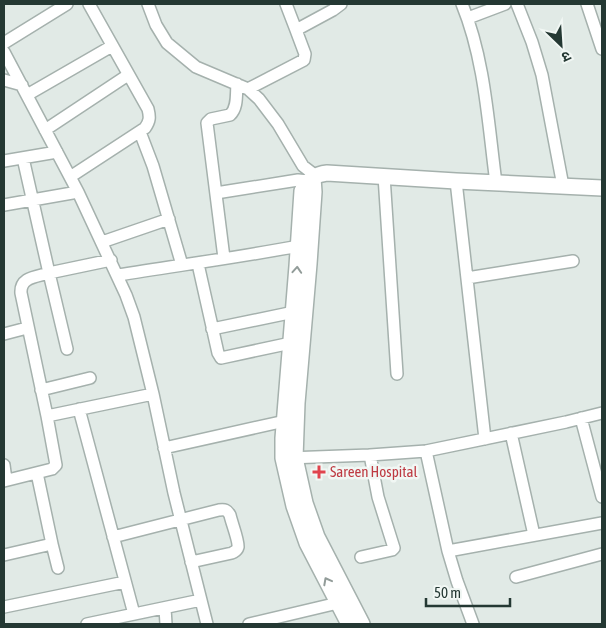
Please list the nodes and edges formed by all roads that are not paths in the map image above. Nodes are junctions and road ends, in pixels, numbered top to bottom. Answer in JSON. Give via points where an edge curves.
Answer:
{"nodes":[{"id":1,"x":67,"y":4,"type":"edge"},
{"id":2,"x":89,"y":4,"type":"edge"},
{"id":3,"x":148,"y":4,"type":"edge"},
{"id":4,"x":286,"y":4,"type":"edge"},
{"id":5,"x":341,"y":4,"type":"edge"},
{"id":6,"x":462,"y":4,"type":"edge"},
{"id":7,"x":505,"y":4,"type":"edge"},
{"id":8,"x":517,"y":4,"type":"edge"},
{"id":9,"x":587,"y":4,"type":"edge"},
{"id":10,"x":468,"y":18,"type":"junction"},
{"id":11,"x":598,"y":22,"type":"edge"},
{"id":12,"x":296,"y":30,"type":"junction"},
{"id":13,"x":4,"y":43,"type":"edge"},
{"id":14,"x":112,"y":46,"type":"junction"},
{"id":15,"x":602,"y":50,"type":"edge"},
{"id":16,"x":4,"y":52,"type":"edge"},
{"id":17,"x":128,"y":75,"type":"junction"},
{"id":18,"x":4,"y":80,"type":"edge"},
{"id":19,"x":237,"y":84,"type":"junction"},
{"id":20,"x":248,"y":89,"type":"junction"},
{"id":21,"x":24,"y":90,"type":"junction"},
{"id":22,"x":45,"y":130,"type":"junction"},
{"id":23,"x":140,"y":132,"type":"junction"},
{"id":24,"x":57,"y":152,"type":"junction"},
{"id":25,"x":23,"y":158,"type":"junction"},
{"id":26,"x":4,"y":161,"type":"edge"},
{"id":27,"x":384,"y":176,"type":"junction"},
{"id":28,"x":70,"y":177,"type":"junction"},
{"id":29,"x":313,"y":179,"type":"junction"},
{"id":30,"x":456,"y":181,"type":"junction"},
{"id":31,"x":496,"y":183,"type":"junction"},
{"id":32,"x":562,"y":186,"type":"junction"},
{"id":33,"x":602,"y":188,"type":"edge"},
{"id":34,"x":78,"y":192,"type":"junction"},
{"id":35,"x":216,"y":193,"type":"junction"},
{"id":36,"x":32,"y":200,"type":"junction"},
{"id":37,"x":4,"y":205,"type":"edge"},
{"id":38,"x":169,"y":219,"type":"junction"},
{"id":39,"x":102,"y":242,"type":"junction"},
{"id":40,"x":304,"y":245,"type":"junction"},
{"id":41,"x":224,"y":258,"type":"junction"},
{"id":42,"x":111,"y":260,"type":"junction"},
{"id":43,"x":573,"y":261,"type":"dead end"},
{"id":44,"x":198,"y":264,"type":"junction"},
{"id":45,"x":182,"y":265,"type":"junction"},
{"id":46,"x":49,"y":273,"type":"junction"},
{"id":47,"x":118,"y":275,"type":"junction"},
{"id":48,"x":467,"y":278,"type":"junction"},
{"id":49,"x":294,"y":312,"type":"junction"},
{"id":50,"x":27,"y":328,"type":"junction"},
{"id":51,"x":212,"y":329,"type":"junction"},
{"id":52,"x":4,"y":334,"type":"edge"},
{"id":53,"x":291,"y":343,"type":"junction"},
{"id":54,"x":68,"y":348,"type":"dead end"},
{"id":55,"x":397,"y":374,"type":"dead end"},
{"id":56,"x":90,"y":378,"type":"dead end"},
{"id":57,"x":41,"y":390,"type":"junction"},
{"id":58,"x":153,"y":394,"type":"junction"},
{"id":59,"x":79,"y":409,"type":"junction"},
{"id":60,"x":602,"y":413,"type":"edge"},
{"id":61,"x":47,"y":416,"type":"junction"},
{"id":62,"x":581,"y":418,"type":"junction"},
{"id":63,"x":291,"y":421,"type":"junction"},
{"id":64,"x":511,"y":433,"type":"junction"},
{"id":65,"x":485,"y":438,"type":"junction"},
{"id":66,"x":164,"y":448,"type":"junction"},
{"id":67,"x":426,"y":451,"type":"junction"},
{"id":68,"x":370,"y":455,"type":"junction"},
{"id":69,"x":289,"y":458,"type":"junction"},
{"id":70,"x":4,"y":465,"type":"edge"},
{"id":71,"x":37,"y":473,"type":"junction"},
{"id":72,"x":5,"y":481,"type":"edge"},
{"id":73,"x":602,"y":497,"type":"edge"},
{"id":74,"x":180,"y":519,"type":"junction"},
{"id":75,"x":601,"y":527,"type":"edge"},
{"id":76,"x":534,"y":535,"type":"junction"},
{"id":77,"x":113,"y":537,"type":"junction"},
{"id":78,"x":52,"y":544,"type":"junction"},
{"id":79,"x":448,"y":551,"type":"junction"},
{"id":80,"x":602,"y":554,"type":"edge"},
{"id":81,"x":4,"y":555,"type":"edge"},
{"id":82,"x":361,"y":557,"type":"dead end"},
{"id":83,"x":191,"y":562,"type":"junction"},
{"id":84,"x":58,"y":568,"type":"dead end"},
{"id":85,"x":516,"y":577,"type":"dead end"},
{"id":86,"x":125,"y":582,"type":"junction"},
{"id":87,"x":201,"y":600,"type":"junction"},
{"id":88,"x":338,"y":603,"type":"junction"},
{"id":89,"x":4,"y":608,"type":"edge"},
{"id":90,"x":165,"y":608,"type":"junction"},
{"id":91,"x":134,"y":614,"type":"junction"},
{"id":92,"x":87,"y":624,"type":"edge"},
{"id":93,"x":166,"y":624,"type":"edge"},
{"id":94,"x":207,"y":624,"type":"edge"},
{"id":95,"x":249,"y":624,"type":"edge"},
{"id":96,"x":350,"y":624,"type":"edge"},
{"id":97,"x":362,"y":624,"type":"edge"},
{"id":98,"x":473,"y":624,"type":"edge"}],
"edges":[{"from":1,"to":13,"type":"street"},
{"from":2,"to":14,"type":"street"},
{"from":3,"to":19,"type":"street","via":[[167,43],[196,68]]},
{"from":4,"to":12,"type":"street"},
{"from":5,"to":12,"type":"street"},
{"from":6,"to":10,"type":"street"},
{"from":7,"to":10,"type":"street"},
{"from":8,"to":32,"type":"street","via":[[542,75]]},
{"from":9,"to":11,"type":"street"},
{"from":10,"to":31,"type":"street","via":[[483,77]]},
{"from":11,"to":15,"type":"street"},
{"from":12,"to":20,"type":"street","via":[[305,54],[304,60]]},
{"from":14,"to":17,"type":"street"},
{"from":14,"to":21,"type":"street"},
{"from":16,"to":21,"type":"street"},
{"from":17,"to":22,"type":"street"},
{"from":17,"to":23,"type":"street","via":[[150,116],[149,123]]},
{"from":18,"to":21,"type":"street"},
{"from":19,"to":20,"type":"street"},
{"from":19,"to":35,"type":"street","via":[[232,114],[207,123]]},
{"from":20,"to":29,"type":"street","via":[[278,124]]},
{"from":21,"to":22,"type":"street"},
{"from":22,"to":24,"type":"street"},
{"from":23,"to":28,"type":"street"},
{"from":23,"to":38,"type":"street"},
{"from":24,"to":25,"type":"street"},
{"from":24,"to":28,"type":"street"},
{"from":25,"to":26,"type":"street"},
{"from":25,"to":36,"type":"street"},
{"from":27,"to":29,"type":"street","via":[[327,173]]},
{"from":27,"to":30,"type":"street"},
{"from":27,"to":55,"type":"street"},
{"from":28,"to":34,"type":"street"},
{"from":29,"to":35,"type":"street"},
{"from":29,"to":40,"type":"street"},
{"from":30,"to":31,"type":"street"},
{"from":30,"to":48,"type":"street"},
{"from":31,"to":32,"type":"street"},
{"from":32,"to":33,"type":"street"},
{"from":34,"to":36,"type":"street"},
{"from":34,"to":39,"type":"street"},
{"from":35,"to":41,"type":"street"},
{"from":36,"to":37,"type":"street"},
{"from":36,"to":46,"type":"street"},
{"from":38,"to":39,"type":"street"},
{"from":38,"to":45,"type":"street"},
{"from":39,"to":42,"type":"street"},
{"from":40,"to":41,"type":"street"},
{"from":49,"to":40,"type":"street","one_way":true},
{"from":40,"to":63,"type":"street"},
{"from":41,"to":44,"type":"street"},
{"from":42,"to":46,"type":"street"},
{"from":42,"to":47,"type":"street"},
{"from":43,"to":48,"type":"street"},
{"from":44,"to":45,"type":"street"},
{"from":44,"to":51,"type":"street"},
{"from":45,"to":47,"type":"street"},
{"from":46,"to":50,"type":"street","via":[[22,282],[20,293]]},
{"from":46,"to":54,"type":"street"},
{"from":47,"to":58,"type":"street","via":[[134,317]]},
{"from":48,"to":65,"type":"street"},
{"from":49,"to":51,"type":"street"},
{"from":49,"to":53,"type":"street"},
{"from":50,"to":52,"type":"street"},
{"from":50,"to":57,"type":"street"},
{"from":51,"to":53,"type":"street","via":[[221,358]]},
{"from":53,"to":63,"type":"street"},
{"from":56,"to":57,"type":"street"},
{"from":57,"to":61,"type":"street"},
{"from":58,"to":59,"type":"street"},
{"from":58,"to":66,"type":"street"},
{"from":59,"to":61,"type":"street"},
{"from":59,"to":77,"type":"street"},
{"from":60,"to":62,"type":"street"},
{"from":61,"to":71,"type":"street","via":[[56,466]]},
{"from":62,"to":64,"type":"street"},
{"from":62,"to":73,"type":"street"},
{"from":63,"to":66,"type":"street"},
{"from":63,"to":69,"type":"street"},
{"from":64,"to":65,"type":"street"},
{"from":64,"to":76,"type":"street"},
{"from":65,"to":67,"type":"street"},
{"from":66,"to":74,"type":"street"},
{"from":67,"to":68,"type":"street"},
{"from":67,"to":79,"type":"street"},
{"from":68,"to":69,"type":"street"},
{"from":68,"to":82,"type":"street","via":[[378,497],[394,548]]},
{"from":88,"to":69,"type":"street","one_way":true,"via":[[307,543],[294,506]]},
{"from":69,"to":97,"type":"street","via":[[317,536]]},
{"from":70,"to":72,"type":"street"},
{"from":71,"to":72,"type":"street"},
{"from":71,"to":78,"type":"street"},
{"from":74,"to":77,"type":"street"},
{"from":74,"to":83,"type":"street"},
{"from":74,"to":83,"type":"street","via":[[224,509],[230,515],[237,542],[238,547],[232,553]]},
{"from":75,"to":76,"type":"street"},
{"from":76,"to":79,"type":"street"},
{"from":77,"to":86,"type":"street"},
{"from":78,"to":81,"type":"street"},
{"from":78,"to":84,"type":"street"},
{"from":79,"to":98,"type":"street"},
{"from":80,"to":85,"type":"street"},
{"from":83,"to":87,"type":"street"},
{"from":86,"to":89,"type":"street"},
{"from":86,"to":91,"type":"street"},
{"from":87,"to":90,"type":"street"},
{"from":87,"to":94,"type":"street"},
{"from":88,"to":95,"type":"street"},
{"from":88,"to":96,"type":"street"},
{"from":90,"to":91,"type":"street"},
{"from":90,"to":93,"type":"street"},
{"from":91,"to":92,"type":"street"}]}
